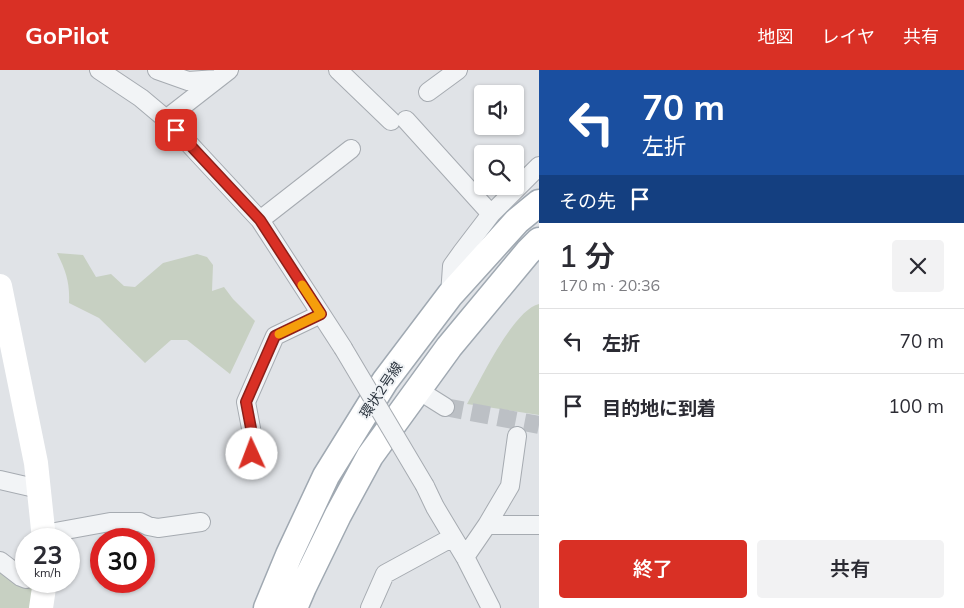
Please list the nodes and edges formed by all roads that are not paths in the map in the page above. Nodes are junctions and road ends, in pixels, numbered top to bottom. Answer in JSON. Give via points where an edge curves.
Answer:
{"nodes":[{"id":1,"x":99,"y":70,"type":"edge"},
{"id":2,"x":156,"y":70,"type":"edge"},
{"id":3,"x":338,"y":70,"type":"edge"},
{"id":4,"x":458,"y":70,"type":"edge"},
{"id":5,"x":223,"y":74,"type":"edge"},
{"id":6,"x":428,"y":92,"type":"dead end"},
{"id":7,"x":166,"y":119,"type":"junction"},
{"id":8,"x":351,"y":150,"type":"dead end"},
{"id":9,"x":539,"y":166,"type":"edge"},
{"id":10,"x":539,"y":198,"type":"edge"},
{"id":11,"x":539,"y":202,"type":"edge"},
{"id":12,"x":490,"y":214,"type":"junction"},
{"id":13,"x":260,"y":220,"type":"junction"},
{"id":14,"x":517,"y":221,"type":"junction"},
{"id":15,"x":535,"y":246,"type":"edge"},
{"id":16,"x":0,"y":286,"type":"edge"},
{"id":17,"x":450,"y":296,"type":"junction"},
{"id":18,"x":321,"y":314,"type":"junction"},
{"id":19,"x":418,"y":390,"type":"junction"},
{"id":20,"x":445,"y":407,"type":"tunnel mouth"},
{"id":21,"x":517,"y":436,"type":"dead end"},
{"id":22,"x":252,"y":454,"type":"dead end"},
{"id":23,"x":0,"y":480,"type":"edge"},
{"id":24,"x":39,"y":490,"type":"junction"},
{"id":25,"x":202,"y":522,"type":"dead end"},
{"id":26,"x":539,"y":524,"type":"edge"},
{"id":27,"x":487,"y":525,"type":"junction"},
{"id":28,"x":43,"y":528,"type":"edge"},
{"id":29,"x":80,"y":529,"type":"edge"},
{"id":30,"x":452,"y":537,"type":"junction"},
{"id":31,"x":465,"y":557,"type":"junction"},
{"id":32,"x":0,"y":561,"type":"edge"},
{"id":33,"x":15,"y":572,"type":"edge"},
{"id":34,"x":267,"y":608,"type":"edge"},
{"id":35,"x":294,"y":608,"type":"edge"},
{"id":36,"x":370,"y":608,"type":"edge"},
{"id":37,"x":491,"y":608,"type":"edge"}],
"edges":[{"from":1,"to":7,"type":"street"},
{"from":2,"to":5,"type":"street","via":[[188,81]]},
{"from":3,"to":12,"type":"street","via":[[396,119]]},
{"from":4,"to":6,"type":"street"},
{"from":5,"to":7,"type":"street"},
{"from":7,"to":13,"type":"street"},
{"from":8,"to":13,"type":"street"},
{"from":9,"to":12,"type":"street"},
{"from":10,"to":14,"type":"main road"},
{"from":11,"to":14,"type":"main road","name":"環状2号線"},
{"from":12,"to":17,"type":"street","via":[[452,266]]},
{"from":13,"to":18,"type":"street"},
{"from":14,"to":17,"type":"main road","name":"環状2号線"},
{"from":15,"to":19,"type":"main road","name":"環状2号線","via":[[449,347]]},
{"from":16,"to":24,"type":"street"},
{"from":17,"to":34,"type":"main road","name":"環状2号線","via":[[385,381],[326,476]]},
{"from":18,"to":22,"type":"street","via":[[275,336],[246,402],[254,444]]},
{"from":18,"to":30,"type":"street","bridge":true,"via":[[426,486]]},
{"from":19,"to":20,"type":"street"},
{"from":19,"to":35,"type":"main road","name":"環状2号線","via":[[370,456]]},
{"from":21,"to":27,"type":"street","via":[[510,486]]},
{"from":23,"to":24,"type":"street"},
{"from":24,"to":28,"type":"street"},
{"from":25,"to":29,"type":"street","via":[[158,528],[140,522],[110,522]]},
{"from":26,"to":27,"type":"street"},
{"from":27,"to":31,"type":"street"},
{"from":30,"to":31,"type":"street"},
{"from":30,"to":36,"type":"street","via":[[385,574]]},
{"from":31,"to":37,"type":"street"},
{"from":32,"to":33,"type":"street"}]}
